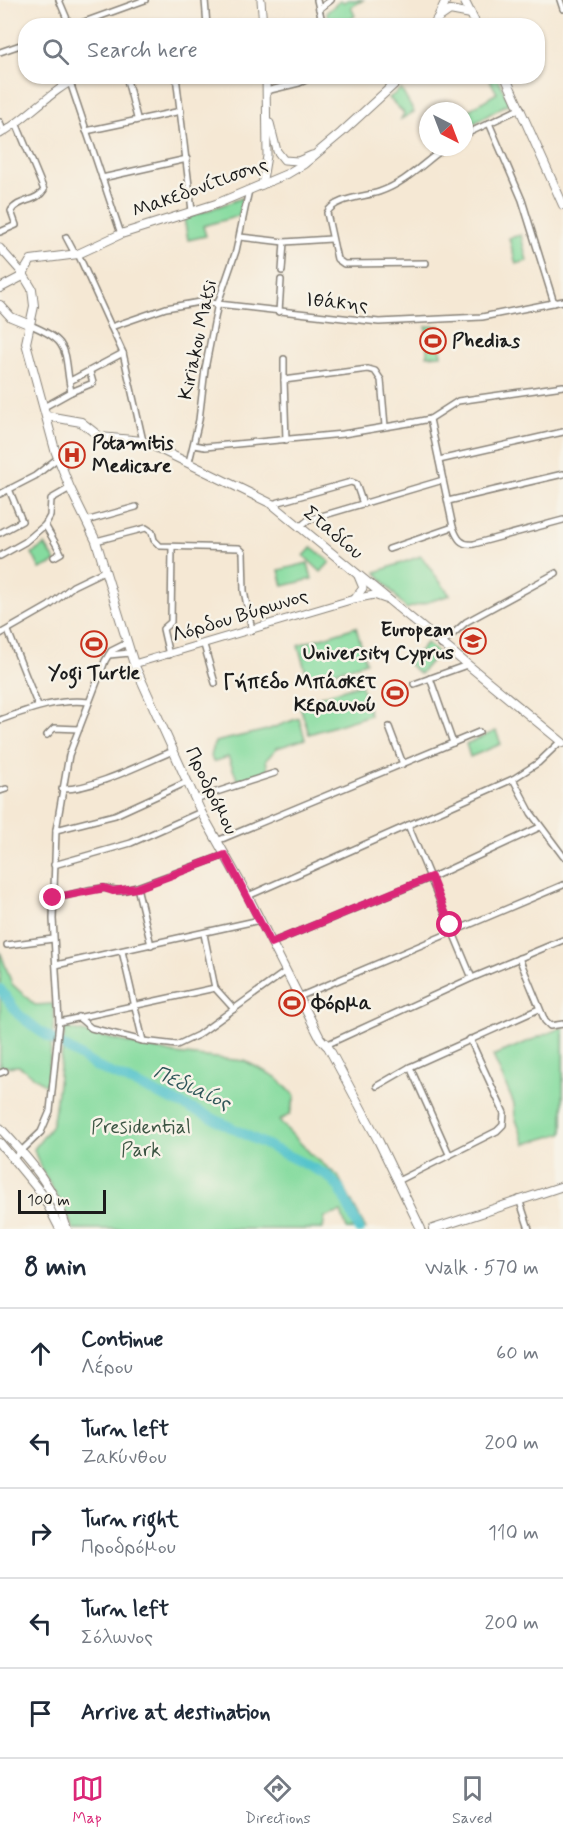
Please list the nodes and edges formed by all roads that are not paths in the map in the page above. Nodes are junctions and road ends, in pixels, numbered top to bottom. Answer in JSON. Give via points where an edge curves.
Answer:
{"nodes":[{"id":1,"x":59,"y":0,"type":"edge"},
{"id":2,"x":118,"y":0,"type":"edge"},
{"id":3,"x":145,"y":0,"type":"edge"},
{"id":4,"x":205,"y":0,"type":"edge"},
{"id":5,"x":261,"y":0,"type":"edge"},
{"id":6,"x":317,"y":0,"type":"edge"},
{"id":7,"x":331,"y":0,"type":"edge"},
{"id":8,"x":446,"y":0,"type":"edge"},
{"id":9,"x":464,"y":0,"type":"edge"},
{"id":10,"x":560,"y":0,"type":"edge"},
{"id":11,"x":121,"y":8,"type":"junction"},
{"id":12,"x":319,"y":9,"type":"junction"},
{"id":13,"x":563,"y":9,"type":"edge"},
{"id":14,"x":471,"y":14,"type":"junction"},
{"id":15,"x":68,"y":18,"type":"edge"},
{"id":16,"x":94,"y":18,"type":"edge"},
{"id":17,"x":206,"y":18,"type":"edge"},
{"id":18,"x":262,"y":18,"type":"edge"},
{"id":19,"x":321,"y":18,"type":"edge"},
{"id":20,"x":437,"y":18,"type":"edge"},
{"id":21,"x":440,"y":18,"type":"edge"},
{"id":22,"x":473,"y":18,"type":"edge"},
{"id":23,"x":18,"y":46,"type":"edge"},
{"id":24,"x":0,"y":52,"type":"edge"},
{"id":25,"x":67,"y":84,"type":"edge"},
{"id":26,"x":71,"y":84,"type":"edge"},
{"id":27,"x":128,"y":84,"type":"edge"},
{"id":28,"x":177,"y":84,"type":"edge"},
{"id":29,"x":266,"y":84,"type":"edge"},
{"id":30,"x":294,"y":84,"type":"edge"},
{"id":31,"x":394,"y":84,"type":"edge"},
{"id":32,"x":509,"y":84,"type":"edge"},
{"id":33,"x":266,"y":90,"type":"junction"},
{"id":34,"x":521,"y":108,"type":"junction"},
{"id":35,"x":181,"y":111,"type":"junction"},
{"id":36,"x":267,"y":112,"type":"junction"},
{"id":37,"x":137,"y":118,"type":"junction"},
{"id":38,"x":0,"y":122,"type":"edge"},
{"id":39,"x":489,"y":123,"type":"junction"},
{"id":40,"x":17,"y":125,"type":"junction"},
{"id":41,"x":86,"y":131,"type":"junction"},
{"id":42,"x":473,"y":131,"type":"edge"},
{"id":43,"x":2,"y":133,"type":"edge"},
{"id":44,"x":316,"y":153,"type":"junction"},
{"id":45,"x":435,"y":156,"type":"edge"},
{"id":46,"x":187,"y":159,"type":"junction"},
{"id":47,"x":102,"y":178,"type":"junction"},
{"id":48,"x":262,"y":185,"type":"junction"},
{"id":49,"x":249,"y":190,"type":"junction"},
{"id":50,"x":563,"y":205,"type":"edge"},
{"id":51,"x":192,"y":211,"type":"junction"},
{"id":52,"x":0,"y":232,"type":"edge"},
{"id":53,"x":121,"y":234,"type":"junction"},
{"id":54,"x":66,"y":237,"type":"dead end"},
{"id":55,"x":240,"y":237,"type":"junction"},
{"id":56,"x":331,"y":239,"type":"junction"},
{"id":57,"x":284,"y":242,"type":"junction"},
{"id":58,"x":0,"y":248,"type":"edge"},
{"id":59,"x":76,"y":254,"type":"junction"},
{"id":60,"x":426,"y":263,"type":"dead end"},
{"id":61,"x":282,"y":271,"type":"dead end"},
{"id":62,"x":23,"y":274,"type":"junction"},
{"id":63,"x":281,"y":280,"type":"dead end"},
{"id":64,"x":0,"y":288,"type":"edge"},
{"id":65,"x":563,"y":301,"type":"edge"},
{"id":66,"x":218,"y":303,"type":"junction"},
{"id":67,"x":554,"y":303,"type":"junction"},
{"id":68,"x":0,"y":306,"type":"edge"},
{"id":69,"x":279,"y":312,"type":"junction"},
{"id":70,"x":28,"y":324,"type":"junction"},
{"id":71,"x":111,"y":327,"type":"junction"},
{"id":72,"x":123,"y":353,"type":"junction"},
{"id":73,"x":284,"y":359,"type":"dead end"},
{"id":74,"x":90,"y":372,"type":"junction"},
{"id":75,"x":284,"y":380,"type":"junction"},
{"id":76,"x":70,"y":381,"type":"junction"},
{"id":77,"x":563,"y":386,"type":"edge"},
{"id":78,"x":71,"y":392,"type":"junction"},
{"id":79,"x":44,"y":407,"type":"junction"},
{"id":80,"x":47,"y":416,"type":"junction"},
{"id":81,"x":430,"y":419,"type":"junction"},
{"id":82,"x":385,"y":426,"type":"junction"},
{"id":83,"x":563,"y":432,"type":"edge"},
{"id":84,"x":286,"y":440,"type":"junction"},
{"id":85,"x":142,"y":441,"type":"junction"},
{"id":86,"x":194,"y":445,"type":"junction"},
{"id":87,"x":58,"y":458,"type":"junction"},
{"id":88,"x":439,"y":460,"type":"junction"},
{"id":89,"x":189,"y":462,"type":"junction"},
{"id":90,"x":563,"y":474,"type":"edge"},
{"id":91,"x":442,"y":480,"type":"junction"},
{"id":92,"x":70,"y":488,"type":"junction"},
{"id":93,"x":9,"y":489,"type":"junction"},
{"id":94,"x":0,"y":494,"type":"edge"},
{"id":95,"x":448,"y":501,"type":"junction"},
{"id":96,"x":272,"y":504,"type":"junction"},
{"id":97,"x":363,"y":504,"type":"junction"},
{"id":98,"x":136,"y":507,"type":"dead end"},
{"id":99,"x":563,"y":520,"type":"edge"},
{"id":100,"x":86,"y":521,"type":"junction"},
{"id":101,"x":45,"y":525,"type":"junction"},
{"id":102,"x":301,"y":526,"type":"junction"},
{"id":103,"x":453,"y":527,"type":"junction"},
{"id":104,"x":0,"y":533,"type":"edge"},
{"id":105,"x":96,"y":541,"type":"junction"},
{"id":106,"x":172,"y":548,"type":"junction"},
{"id":107,"x":389,"y":549,"type":"dead end"},
{"id":108,"x":0,"y":556,"type":"edge"},
{"id":109,"x":54,"y":557,"type":"dead end"},
{"id":110,"x":104,"y":571,"type":"junction"},
{"id":111,"x":556,"y":573,"type":"dead end"},
{"id":112,"x":357,"y":575,"type":"junction"},
{"id":113,"x":354,"y":599,"type":"junction"},
{"id":114,"x":388,"y":600,"type":"junction"},
{"id":115,"x":252,"y":630,"type":"junction"},
{"id":116,"x":8,"y":631,"type":"junction"},
{"id":117,"x":0,"y":634,"type":"edge"},
{"id":118,"x":127,"y":643,"type":"junction"},
{"id":119,"x":204,"y":645,"type":"junction"},
{"id":120,"x":441,"y":645,"type":"junction"},
{"id":121,"x":130,"y":653,"type":"junction"},
{"id":122,"x":108,"y":655,"type":"junction"},
{"id":123,"x":169,"y":655,"type":"junction"},
{"id":124,"x":134,"y":664,"type":"junction"},
{"id":125,"x":467,"y":665,"type":"junction"},
{"id":126,"x":430,"y":678,"type":"junction"},
{"id":127,"x":215,"y":683,"type":"dead end"},
{"id":128,"x":414,"y":684,"type":"dead end"},
{"id":129,"x":89,"y":702,"type":"junction"},
{"id":130,"x":38,"y":706,"type":"junction"},
{"id":131,"x":0,"y":720,"type":"edge"},
{"id":132,"x":388,"y":727,"type":"dead end"},
{"id":133,"x":79,"y":729,"type":"junction"},
{"id":134,"x":479,"y":732,"type":"dead end"},
{"id":135,"x":47,"y":735,"type":"dead end"},
{"id":136,"x":562,"y":742,"type":"edge"},
{"id":137,"x":453,"y":743,"type":"junction"},
{"id":138,"x":173,"y":751,"type":"junction"},
{"id":139,"x":404,"y":764,"type":"junction"},
{"id":140,"x":275,"y":773,"type":"dead end"},
{"id":141,"x":513,"y":779,"type":"junction"},
{"id":142,"x":187,"y":782,"type":"junction"},
{"id":143,"x":62,"y":789,"type":"junction"},
{"id":144,"x":195,"y":799,"type":"junction"},
{"id":145,"x":201,"y":812,"type":"junction"},
{"id":146,"x":408,"y":825,"type":"junction"},
{"id":147,"x":540,"y":827,"type":"junction"},
{"id":148,"x":56,"y":830,"type":"junction"},
{"id":149,"x":217,"y":841,"type":"junction"},
{"id":150,"x":225,"y":855,"type":"junction"},
{"id":151,"x":563,"y":856,"type":"edge"},
{"id":152,"x":54,"y":865,"type":"junction"},
{"id":153,"x":431,"y":877,"type":"junction"},
{"id":154,"x":563,"y":885,"type":"edge"},
{"id":155,"x":137,"y":888,"type":"junction"},
{"id":156,"x":248,"y":896,"type":"junction"},
{"id":157,"x":53,"y":898,"type":"junction"},
{"id":158,"x":260,"y":920,"type":"junction"},
{"id":159,"x":453,"y":932,"type":"junction"},
{"id":160,"x":204,"y":934,"type":"junction"},
{"id":161,"x":53,"y":939,"type":"junction"},
{"id":162,"x":563,"y":940,"type":"edge"},
{"id":163,"x":271,"y":943,"type":"junction"},
{"id":164,"x":7,"y":945,"type":"dead end"},
{"id":165,"x":151,"y":945,"type":"junction"},
{"id":166,"x":122,"y":951,"type":"junction"},
{"id":167,"x":519,"y":958,"type":"junction"},
{"id":168,"x":56,"y":965,"type":"junction"},
{"id":169,"x":285,"y":972,"type":"junction"},
{"id":170,"x":472,"y":978,"type":"junction"},
{"id":171,"x":215,"y":988,"type":"junction"},
{"id":172,"x":301,"y":996,"type":"junction"},
{"id":173,"x":133,"y":1006,"type":"junction"},
{"id":174,"x":234,"y":1009,"type":"junction"},
{"id":175,"x":540,"y":1009,"type":"junction"},
{"id":176,"x":78,"y":1017,"type":"junction"},
{"id":177,"x":59,"y":1022,"type":"junction"},
{"id":178,"x":563,"y":1024,"type":"edge"},
{"id":179,"x":470,"y":1039,"type":"junction"},
{"id":180,"x":143,"y":1041,"type":"junction"},
{"id":181,"x":327,"y":1045,"type":"junction"},
{"id":182,"x":410,"y":1067,"type":"junction"},
{"id":183,"x":377,"y":1086,"type":"dead end"},
{"id":184,"x":0,"y":1128,"type":"edge"},
{"id":185,"x":0,"y":1143,"type":"edge"},
{"id":186,"x":22,"y":1152,"type":"junction"},
{"id":187,"x":449,"y":1154,"type":"junction"},
{"id":188,"x":14,"y":1158,"type":"junction"},
{"id":189,"x":398,"y":1181,"type":"junction"},
{"id":190,"x":563,"y":1186,"type":"edge"},
{"id":191,"x":519,"y":1199,"type":"junction"},
{"id":192,"x":60,"y":1229,"type":"edge"},
{"id":193,"x":67,"y":1229,"type":"edge"},
{"id":194,"x":421,"y":1229,"type":"edge"},
{"id":195,"x":433,"y":1229,"type":"edge"},
{"id":196,"x":529,"y":1229,"type":"edge"}],
"edges":[{"from":1,"to":15,"type":"street"},
{"from":2,"to":11,"type":"street"},
{"from":3,"to":11,"type":"street"},
{"from":4,"to":17,"type":"street"},
{"from":5,"to":18,"type":"street"},
{"from":6,"to":12,"type":"street"},
{"from":7,"to":12,"type":"street"},
{"from":8,"to":20,"type":"main road"},
{"from":9,"to":14,"type":"main road"},
{"from":10,"to":13,"type":"street"},
{"from":11,"to":16,"type":"street"},
{"from":12,"to":19,"type":"street"},
{"from":14,"to":21,"type":"main road","via":[[450,10]]},
{"from":14,"to":22,"type":"main road"},
{"from":23,"to":24,"type":"street"},
{"from":25,"to":40,"type":"street"},
{"from":26,"to":41,"type":"street"},
{"from":27,"to":37,"type":"street"},
{"from":28,"to":35,"type":"street"},
{"from":29,"to":33,"type":"street"},
{"from":30,"to":33,"type":"street"},
{"from":31,"to":44,"type":"main road","name":"Μακεδονίτισσης"},
{"from":32,"to":34,"type":"main road"},
{"from":33,"to":36,"type":"street"},
{"from":34,"to":39,"type":"street"},
{"from":34,"to":50,"type":"main road"},
{"from":35,"to":37,"type":"street"},
{"from":35,"to":46,"type":"street"},
{"from":36,"to":44,"type":"street","via":[[280,156],[293,162]]},
{"from":36,"to":48,"type":"street","via":[[267,156]]},
{"from":37,"to":41,"type":"street"},
{"from":38,"to":43,"type":"street"},
{"from":39,"to":42,"type":"street"},
{"from":39,"to":67,"type":"street","via":[[522,200]]},
{"from":40,"to":43,"type":"street"},
{"from":40,"to":52,"type":"street","via":[[44,190],[15,205],[11,211],[17,223]]},
{"from":41,"to":47,"type":"street"},
{"from":44,"to":48,"type":"main road","name":"Μακεδονίτισσης","via":[[294,170]]},
{"from":45,"to":56,"type":"street","via":[[402,182],[332,205],[326,216]]},
{"from":46,"to":47,"type":"street"},
{"from":46,"to":51,"type":"street"},
{"from":47,"to":53,"type":"street"},
{"from":48,"to":49,"type":"main road","name":"Μακεδονίτισσης"},
{"from":49,"to":51,"type":"main road","name":"Μακεδονίτισσης"},
{"from":49,"to":55,"type":"street","name":"Kiriakou Matsi"},
{"from":51,"to":53,"type":"main road","name":"Μακεδονίτισσης"},
{"from":53,"to":59,"type":"main road","name":"Μακεδονίτισσης"},
{"from":54,"to":59,"type":"street"},
{"from":55,"to":57,"type":"street"},
{"from":55,"to":66,"type":"street","name":"Kiriakou Matsi"},
{"from":56,"to":57,"type":"street"},
{"from":56,"to":60,"type":"street","via":[[337,259],[344,264]]},
{"from":57,"to":61,"type":"street"},
{"from":58,"to":62,"type":"street"},
{"from":59,"to":62,"type":"main road","name":"Μακεδονίτισσης","via":[[31,260]]},
{"from":59,"to":71,"type":"street"},
{"from":62,"to":64,"type":"main road"},
{"from":62,"to":70,"type":"main road","name":"Προδρόμου","via":[[30,282],[34,298]]},
{"from":63,"to":69,"type":"street"},
{"from":65,"to":67,"type":"street","name":"Ιθάκης"},
{"from":66,"to":69,"type":"street","name":"Ιθάκης"},
{"from":66,"to":71,"type":"street","name":"Ιθάκης","via":[[166,308]]},
{"from":66,"to":86,"type":"street","name":"Kiriakou Matsi"},
{"from":67,"to":69,"type":"street","name":"Ιθάκης","via":[[482,317],[411,321]]},
{"from":68,"to":70,"type":"main road","via":[[11,317]]},
{"from":70,"to":76,"type":"street","via":[[62,342]]},
{"from":70,"to":79,"type":"main road","name":"Προδρόμου","via":[[26,343]]},
{"from":71,"to":72,"type":"street"},
{"from":72,"to":74,"type":"street"},
{"from":72,"to":85,"type":"street"},
{"from":73,"to":75,"type":"street"},
{"from":74,"to":76,"type":"street"},
{"from":74,"to":78,"type":"street","via":[[93,383]]},
{"from":75,"to":82,"type":"street","via":[[375,371],[381,380]]},
{"from":75,"to":84,"type":"street"},
{"from":76,"to":78,"type":"street"},
{"from":77,"to":81,"type":"street","via":[[458,402]]},
{"from":78,"to":79,"type":"street"},
{"from":79,"to":80,"type":"main road","name":"Προδρόμου"},
{"from":80,"to":85,"type":"main road","name":"Σταδίου","via":[[81,422],[100,437]]},
{"from":80,"to":87,"type":"main road","name":"Προδρόμου"},
{"from":81,"to":82,"type":"street"},
{"from":81,"to":88,"type":"street"},
{"from":82,"to":84,"type":"street"},
{"from":83,"to":88,"type":"street"},
{"from":84,"to":86,"type":"street"},
{"from":85,"to":89,"type":"main road","name":"Σταδίου"},
{"from":86,"to":89,"type":"street","name":"Kiriakou Matsi"},
{"from":87,"to":92,"type":"main road","name":"Προδρόμου"},
{"from":87,"to":93,"type":"street"},
{"from":88,"to":91,"type":"street"},
{"from":89,"to":96,"type":"main road","name":"Σταδίου"},
{"from":90,"to":95,"type":"street"},
{"from":91,"to":95,"type":"street"},
{"from":91,"to":97,"type":"street"},
{"from":92,"to":100,"type":"main road","name":"Προδρόμου"},
{"from":92,"to":101,"type":"street","via":[[51,499]]},
{"from":93,"to":94,"type":"street"},
{"from":93,"to":104,"type":"street","via":[[22,521]]},
{"from":95,"to":103,"type":"street"},
{"from":96,"to":97,"type":"street","via":[[351,482],[356,484]]},
{"from":96,"to":102,"type":"main road","name":"Σταδίου"},
{"from":97,"to":102,"type":"street","via":[[308,520]]},
{"from":98,"to":100,"type":"street"},
{"from":99,"to":103,"type":"street","via":[[474,544],[463,543]]},
{"from":100,"to":105,"type":"main road","name":"Προδρόμου"},
{"from":101,"to":108,"type":"street","via":[[25,543]]},
{"from":101,"to":109,"type":"street","via":[[61,553]]},
{"from":102,"to":112,"type":"main road","name":"Σταδίου"},
{"from":103,"to":107,"type":"street"},
{"from":105,"to":106,"type":"street","via":[[146,528],[157,545]]},
{"from":105,"to":110,"type":"main road","name":"Προδρόμου"},
{"from":106,"to":115,"type":"street","via":[[210,545],[237,546],[241,550]]},
{"from":106,"to":123,"type":"street","via":[[171,622],[163,630]]},
{"from":110,"to":116,"type":"street","via":[[73,586]]},
{"from":110,"to":118,"type":"main road","name":"Προδρόμου"},
{"from":111,"to":120,"type":"street","via":[[466,622]]},
{"from":112,"to":113,"type":"street","via":[[363,588]]},
{"from":112,"to":114,"type":"main road","name":"Σταδίου"},
{"from":113,"to":114,"type":"street","name":"Λόρδου Βύρωνος","via":[[374,595]]},
{"from":113,"to":115,"type":"street","name":"Λόρδου Βύρωνος"},
{"from":114,"to":120,"type":"main road","name":"Σταδίου"},
{"from":115,"to":119,"type":"street","name":"Λόρδου Βύρωνος"},
{"from":116,"to":117,"type":"street"},
{"from":116,"to":130,"type":"street"},
{"from":118,"to":121,"type":"main road","name":"Προδρόμου"},
{"from":118,"to":122,"type":"street"},
{"from":119,"to":123,"type":"street","name":"Λόρδου Βύρωνος"},
{"from":119,"to":127,"type":"street"},
{"from":120,"to":125,"type":"main road","name":"Σταδίου"},
{"from":121,"to":122,"type":"street"},
{"from":121,"to":124,"type":"main road","name":"Προδρόμου"},
{"from":122,"to":129,"type":"street"},
{"from":123,"to":124,"type":"street","name":"Λόρδου Βύρωνος"},
{"from":124,"to":138,"type":"main road","name":"Προδρόμου"},
{"from":125,"to":126,"type":"street"},
{"from":125,"to":136,"type":"main road","name":"Σταδίου"},
{"from":126,"to":128,"type":"street"},
{"from":126,"to":137,"type":"street"},
{"from":129,"to":130,"type":"street"},
{"from":129,"to":133,"type":"street"},
{"from":130,"to":131,"type":"street"},
{"from":132,"to":139,"type":"street"},
{"from":133,"to":135,"type":"street","via":[[54,728]]},
{"from":133,"to":143,"type":"street"},
{"from":134,"to":137,"type":"street"},
{"from":136,"to":141,"type":"street"},
{"from":137,"to":139,"type":"street"},
{"from":138,"to":142,"type":"main road","name":"Προδρόμου"},
{"from":138,"to":143,"type":"street","via":[[118,774],[70,790]]},
{"from":139,"to":149,"type":"street"},
{"from":140,"to":144,"type":"street"},
{"from":141,"to":146,"type":"street"},
{"from":141,"to":147,"type":"street"},
{"from":142,"to":144,"type":"main road","name":"Προδρόμου"},
{"from":142,"to":148,"type":"street","via":[[115,815]]},
{"from":143,"to":148,"type":"street"},
{"from":144,"to":145,"type":"main road","name":"Προδρόμου"},
{"from":145,"to":149,"type":"main road","name":"Προδρόμου"},
{"from":145,"to":152,"type":"street","via":[[131,843]]},
{"from":146,"to":153,"type":"street"},
{"from":146,"to":156,"type":"street"},
{"from":147,"to":151,"type":"street"},
{"from":147,"to":153,"type":"street"},
{"from":148,"to":152,"type":"street"},
{"from":149,"to":150,"type":"main road","name":"Προδρόμου"},
{"from":150,"to":155,"type":"street"},
{"from":150,"to":156,"type":"main road","name":"Προδρόμου"},
{"from":152,"to":157,"type":"street"},
{"from":153,"to":159,"type":"street"},
{"from":153,"to":163,"type":"street"},
{"from":154,"to":159,"type":"street"},
{"from":155,"to":157,"type":"street","via":[[104,888]]},
{"from":155,"to":165,"type":"street"},
{"from":156,"to":158,"type":"main road","name":"Προδρόμου"},
{"from":157,"to":161,"type":"street"},
{"from":158,"to":160,"type":"street"},
{"from":158,"to":163,"type":"main road","name":"Προδρόμου"},
{"from":159,"to":170,"type":"street"},
{"from":159,"to":172,"type":"street"},
{"from":160,"to":165,"type":"street"},
{"from":160,"to":171,"type":"street"},
{"from":161,"to":164,"type":"street"},
{"from":161,"to":168,"type":"street"},
{"from":162,"to":167,"type":"street"},
{"from":163,"to":169,"type":"main road","name":"Προδρόμου"},
{"from":165,"to":166,"type":"street"},
{"from":166,"to":168,"type":"street"},
{"from":166,"to":173,"type":"street"},
{"from":167,"to":170,"type":"street"},
{"from":167,"to":175,"type":"street"},
{"from":168,"to":177,"type":"street"},
{"from":169,"to":172,"type":"main road","name":"Προδρόμου","via":[[292,977]]},
{"from":169,"to":174,"type":"street"},
{"from":169,"to":181,"type":"main road","name":"Προδρόμου"},
{"from":170,"to":181,"type":"street"},
{"from":171,"to":173,"type":"street"},
{"from":171,"to":174,"type":"street"},
{"from":172,"to":181,"type":"main road","name":"Προδρόμου"},
{"from":173,"to":176,"type":"street"},
{"from":173,"to":180,"type":"street"},
{"from":174,"to":180,"type":"street","via":[[186,1042],[167,1045]]},
{"from":175,"to":178,"type":"street","via":[[550,1026]]},
{"from":175,"to":179,"type":"street"},
{"from":176,"to":177,"type":"street"},
{"from":176,"to":180,"type":"street","via":[[91,1028]]},
{"from":177,"to":186,"type":"street","via":[[45,1126]]},
{"from":179,"to":182,"type":"street"},
{"from":179,"to":187,"type":"street","via":[[505,1120],[497,1131]]},
{"from":181,"to":189,"type":"main road","name":"Προδρόμου"},
{"from":182,"to":183,"type":"street"},
{"from":182,"to":187,"type":"street"},
{"from":184,"to":186,"type":"main road"},
{"from":185,"to":188,"type":"main road"},
{"from":186,"to":188,"type":"street"},
{"from":186,"to":193,"type":"main road","via":[[50,1189]]},
{"from":187,"to":189,"type":"street"},
{"from":188,"to":192,"type":"main road","via":[[42,1194]]},
{"from":189,"to":194,"type":"main road","name":"Προδρόμου"},
{"from":190,"to":191,"type":"main road"},
{"from":191,"to":195,"type":"main road"},
{"from":191,"to":196,"type":"street"}]}
